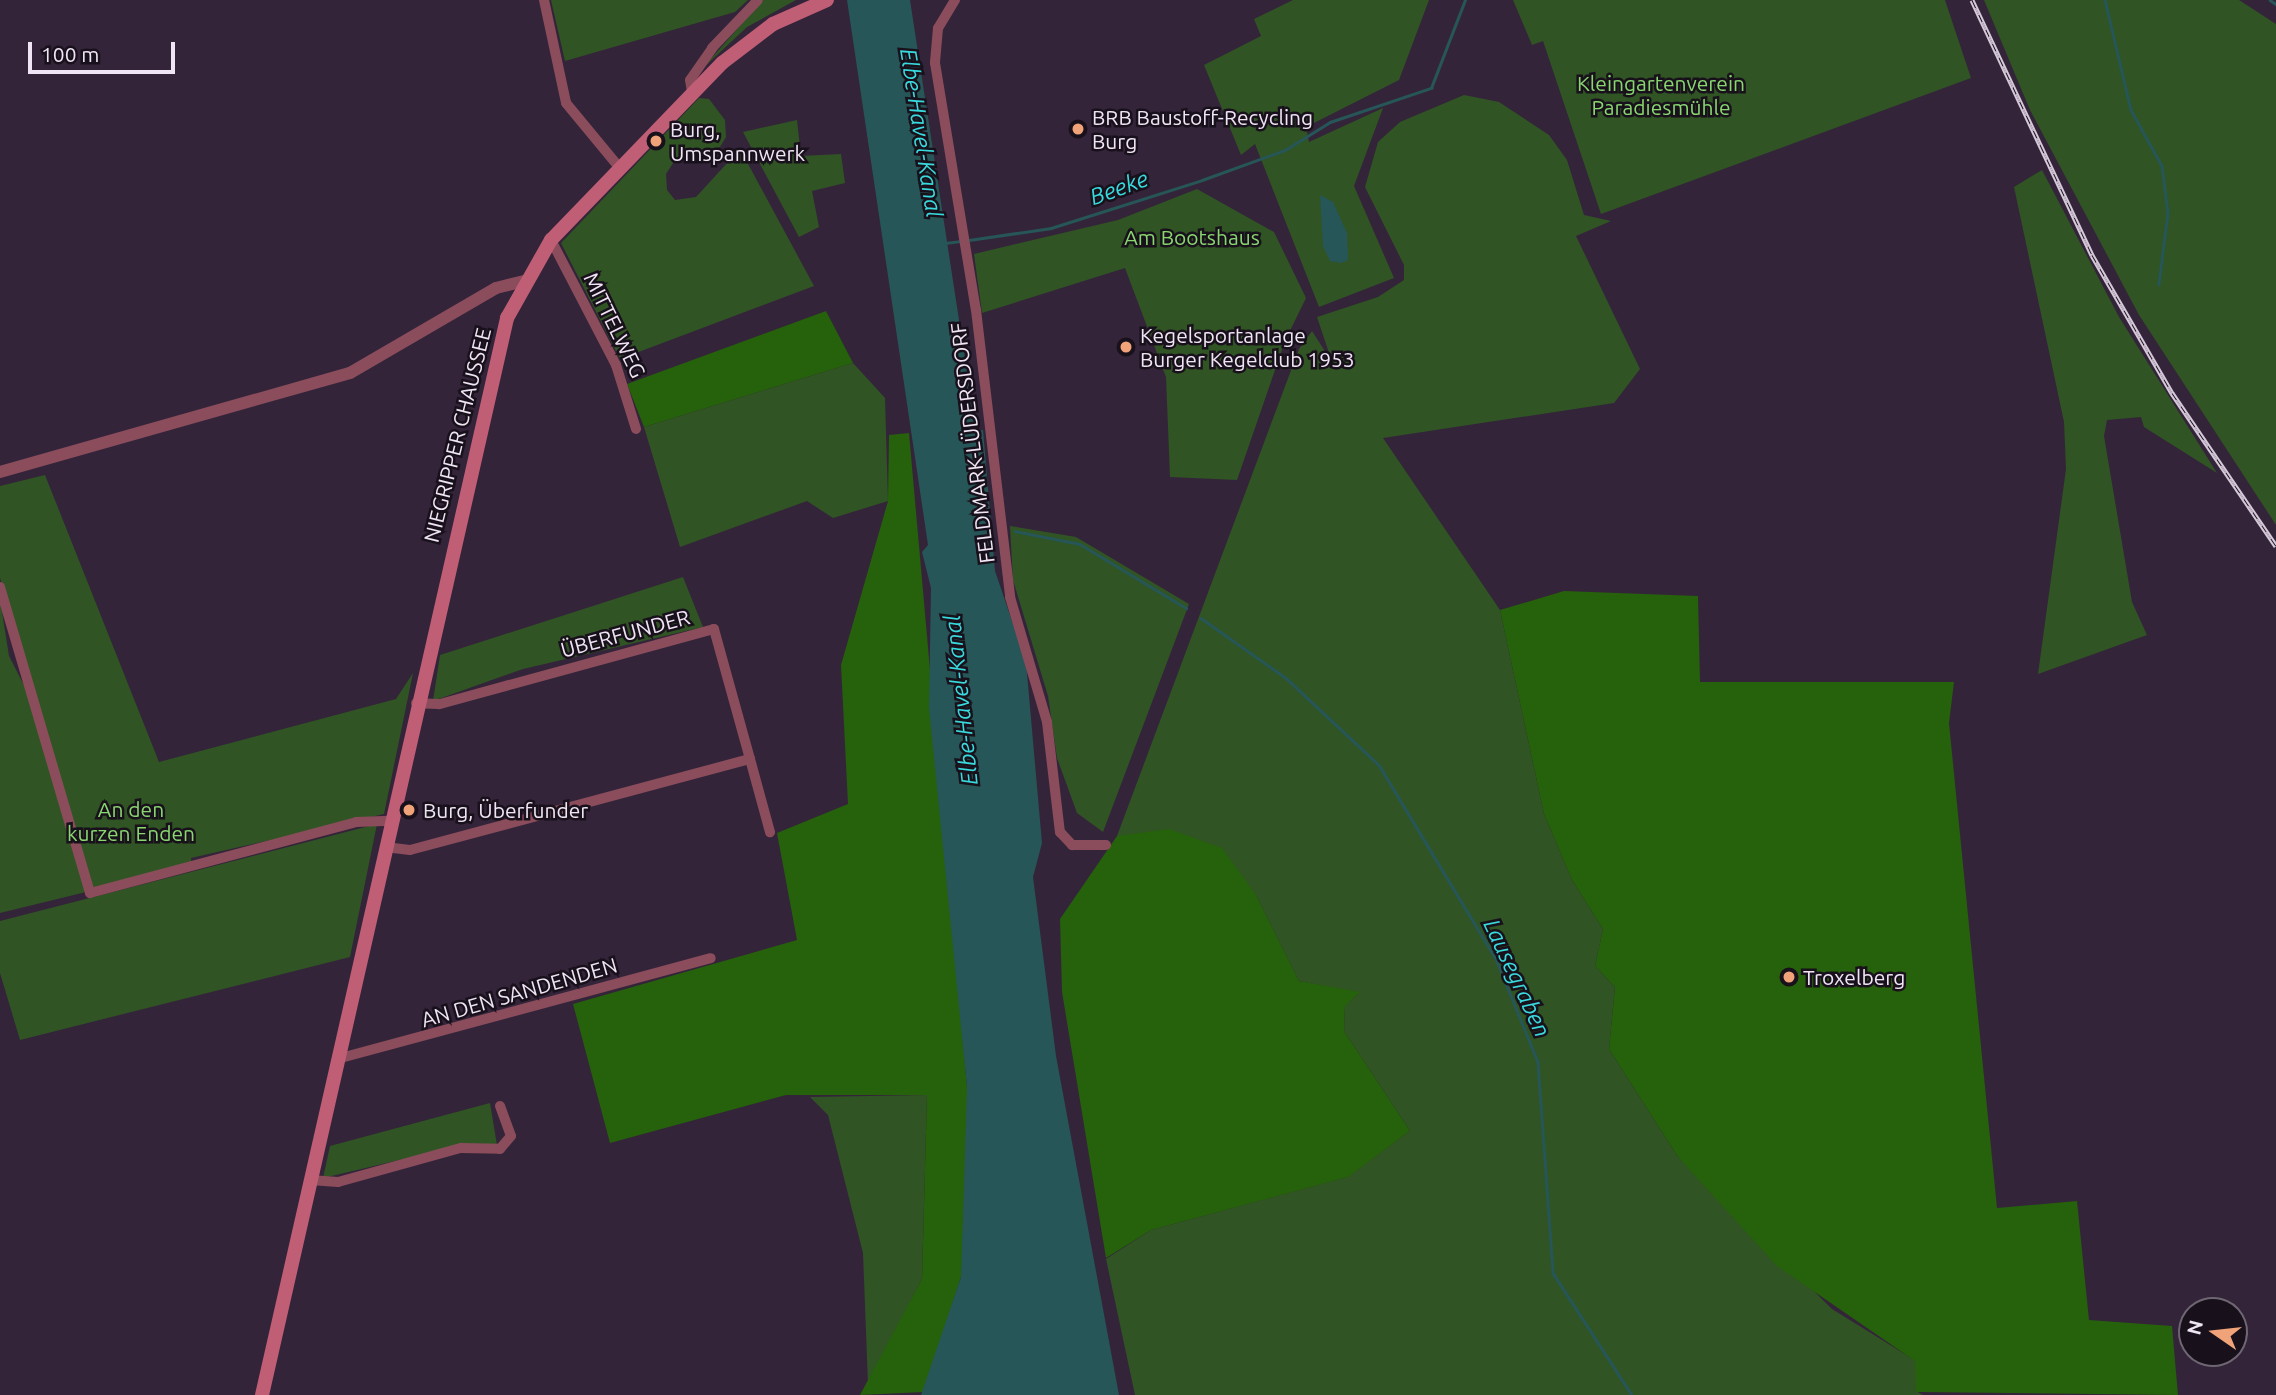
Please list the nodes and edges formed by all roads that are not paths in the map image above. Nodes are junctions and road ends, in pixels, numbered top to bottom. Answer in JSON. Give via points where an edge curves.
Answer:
{"nodes":[{"id":1,"x":544,"y":0,"type":"edge"},
{"id":2,"x":758,"y":0,"type":"edge"},
{"id":3,"x":827,"y":0,"type":"edge"},
{"id":4,"x":955,"y":0,"type":"edge"},
{"id":5,"x":692,"y":92,"type":"junction"},
{"id":6,"x":619,"y":167,"type":"junction"},
{"id":7,"x":551,"y":240,"type":"junction"},
{"id":8,"x":525,"y":281,"type":"junction"},
{"id":9,"x":636,"y":429,"type":"dead end"},
{"id":10,"x":0,"y":472,"type":"edge"},
{"id":11,"x":0,"y":587,"type":"edge"},
{"id":12,"x":416,"y":703,"type":"junction"},
{"id":13,"x":750,"y":759,"type":"junction"},
{"id":14,"x":390,"y":821,"type":"junction"},
{"id":15,"x":770,"y":832,"type":"dead end"},
{"id":16,"x":1106,"y":845,"type":"dead end"},
{"id":17,"x":385,"y":847,"type":"junction"},
{"id":18,"x":711,"y":958,"type":"dead end"},
{"id":19,"x":337,"y":1059,"type":"junction"},
{"id":20,"x":500,"y":1106,"type":"dead end"},
{"id":21,"x":310,"y":1180,"type":"junction"},
{"id":22,"x":262,"y":1395,"type":"edge"}],
"edges":[{"from":1,"to":6,"type":"street","via":[[566,103]]},
{"from":2,"to":5,"type":"street","via":[[706,56],[690,80]]},
{"from":3,"to":5,"type":"main road","name":"NIEGRIPPER CHAUSSEE","via":[[753,36]]},
{"from":4,"to":16,"type":"street","name":"FELDMARK-LÜDERSDORF","via":[[938,28],[934,52],[965,246],[1010,597],[1047,722],[1057,823],[1072,845]]},
{"from":5,"to":6,"type":"main road","name":"NIEGRIPPER CHAUSSEE"},
{"from":6,"to":7,"type":"main road","name":"NIEGRIPPER CHAUSSEE"},
{"from":7,"to":8,"type":"main road","name":"NIEGRIPPER CHAUSSEE"},
{"from":7,"to":9,"type":"street","name":"MITTELWEG","via":[[616,365]]},
{"from":8,"to":10,"type":"street","via":[[496,288],[350,373]]},
{"from":8,"to":12,"type":"main road","name":"NIEGRIPPER CHAUSSEE","via":[[494,360]]},
{"from":11,"to":14,"type":"street","via":[[90,893],[356,822]]},
{"from":12,"to":13,"type":"street","name":"ÜBERFUNDER","via":[[439,704],[714,629]]},
{"from":12,"to":14,"type":"main road","name":"NIEGRIPPER CHAUSSEE"},
{"from":13,"to":15,"type":"street","name":"ÜBERFUNDER"},
{"from":13,"to":17,"type":"street","via":[[410,850]]},
{"from":14,"to":17,"type":"main road","name":"NIEGRIPPER CHAUSSEE"},
{"from":17,"to":19,"type":"main road","name":"NIEGRIPPER CHAUSSEE"},
{"from":18,"to":19,"type":"street","name":"AN DEN SANDENDEN"},
{"from":19,"to":21,"type":"main road","name":"NIEGRIPPER CHAUSSEE"},
{"from":20,"to":21,"type":"street","via":[[511,1136],[500,1149],[461,1148],[338,1182]]},
{"from":21,"to":22,"type":"main road","name":"NIEGRIPPER CHAUSSEE"}]}
